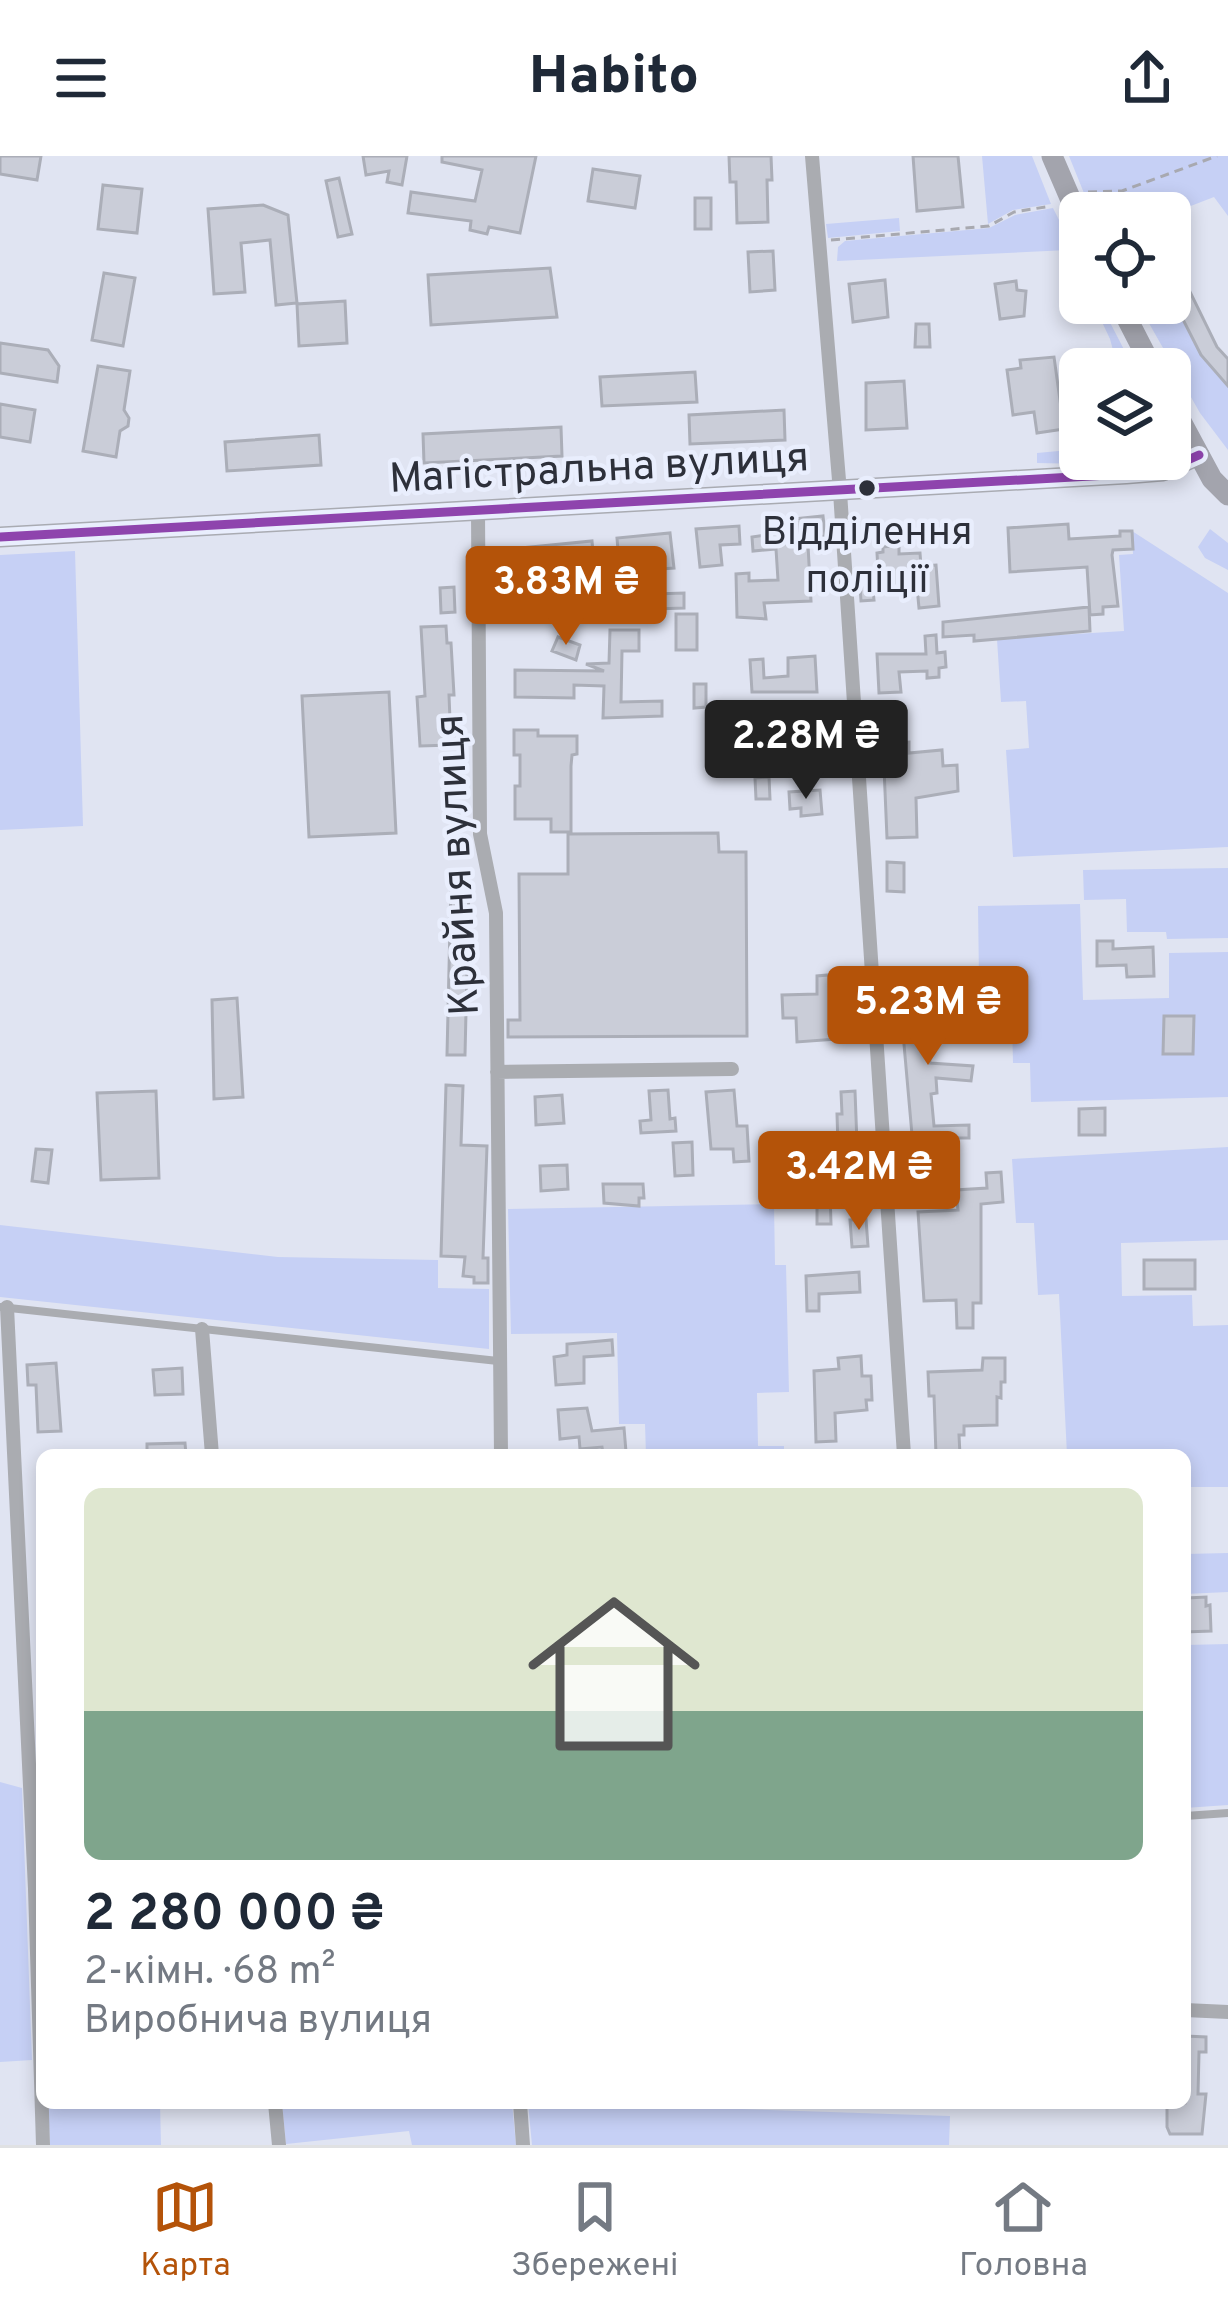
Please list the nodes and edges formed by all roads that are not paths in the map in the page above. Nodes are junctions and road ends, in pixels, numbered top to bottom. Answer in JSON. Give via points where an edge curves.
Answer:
{"nodes":[{"id":1,"x":812,"y":156,"type":"edge"},
{"id":2,"x":1052,"y":156,"type":"edge"},
{"id":3,"x":1068,"y":192,"type":"edge"},
{"id":4,"x":1191,"y":439,"type":"edge"},
{"id":5,"x":1199,"y":454,"type":"junction"},
{"id":6,"x":840,"y":492,"type":"junction"},
{"id":7,"x":1228,"y":495,"type":"edge"},
{"id":8,"x":478,"y":511,"type":"junction"},
{"id":9,"x":0,"y":538,"type":"edge"},
{"id":10,"x":732,"y":1070,"type":"dead end"},
{"id":11,"x":497,"y":1072,"type":"junction"},
{"id":12,"x":4,"y":1307,"type":"edge"},
{"id":13,"x":202,"y":1329,"type":"junction"},
{"id":14,"x":498,"y":1361,"type":"junction"},
{"id":15,"x":212,"y":1449,"type":"edge"},
{"id":16,"x":501,"y":1449,"type":"edge"},
{"id":17,"x":904,"y":1449,"type":"edge"},
{"id":18,"x":1228,"y":1813,"type":"edge"},
{"id":19,"x":1191,"y":1816,"type":"edge"},
{"id":20,"x":36,"y":1995,"type":"edge"},
{"id":21,"x":1191,"y":2011,"type":"edge"},
{"id":22,"x":1228,"y":2012,"type":"edge"},
{"id":23,"x":41,"y":2109,"type":"edge"},
{"id":24,"x":276,"y":2109,"type":"edge"},
{"id":25,"x":520,"y":2109,"type":"edge"},
{"id":26,"x":43,"y":2145,"type":"edge"},
{"id":27,"x":279,"y":2145,"type":"edge"},
{"id":28,"x":523,"y":2145,"type":"edge"}],
"edges":[{"from":1,"to":6,"type":"street"},
{"from":2,"to":3,"type":"main road"},
{"from":4,"to":5,"type":"main road"},
{"from":5,"to":6,"type":"street","name":"Магістральна вулиця","via":[[1163,471]]},
{"from":5,"to":7,"type":"main road"},
{"from":6,"to":8,"type":"street","name":"Магістральна вулиця"},
{"from":6,"to":17,"type":"street"},
{"from":8,"to":9,"type":"street","name":"Магістральна вулиця"},
{"from":8,"to":11,"type":"street","name":"Крайня вулиця","via":[[480,834],[496,913]]},
{"from":10,"to":11,"type":"street","name":"Крайня вулиця"},
{"from":11,"to":14,"type":"street","name":"Крайня вулиця"},
{"from":12,"to":13,"type":"lane"},
{"from":12,"to":20,"type":"street"},
{"from":13,"to":14,"type":"lane"},
{"from":13,"to":15,"type":"street"},
{"from":14,"to":16,"type":"street","name":"Крайня вулиця"},
{"from":18,"to":19,"type":"lane"},
{"from":21,"to":22,"type":"street"},
{"from":23,"to":26,"type":"street"},
{"from":24,"to":27,"type":"street"},
{"from":25,"to":28,"type":"street"}]}
